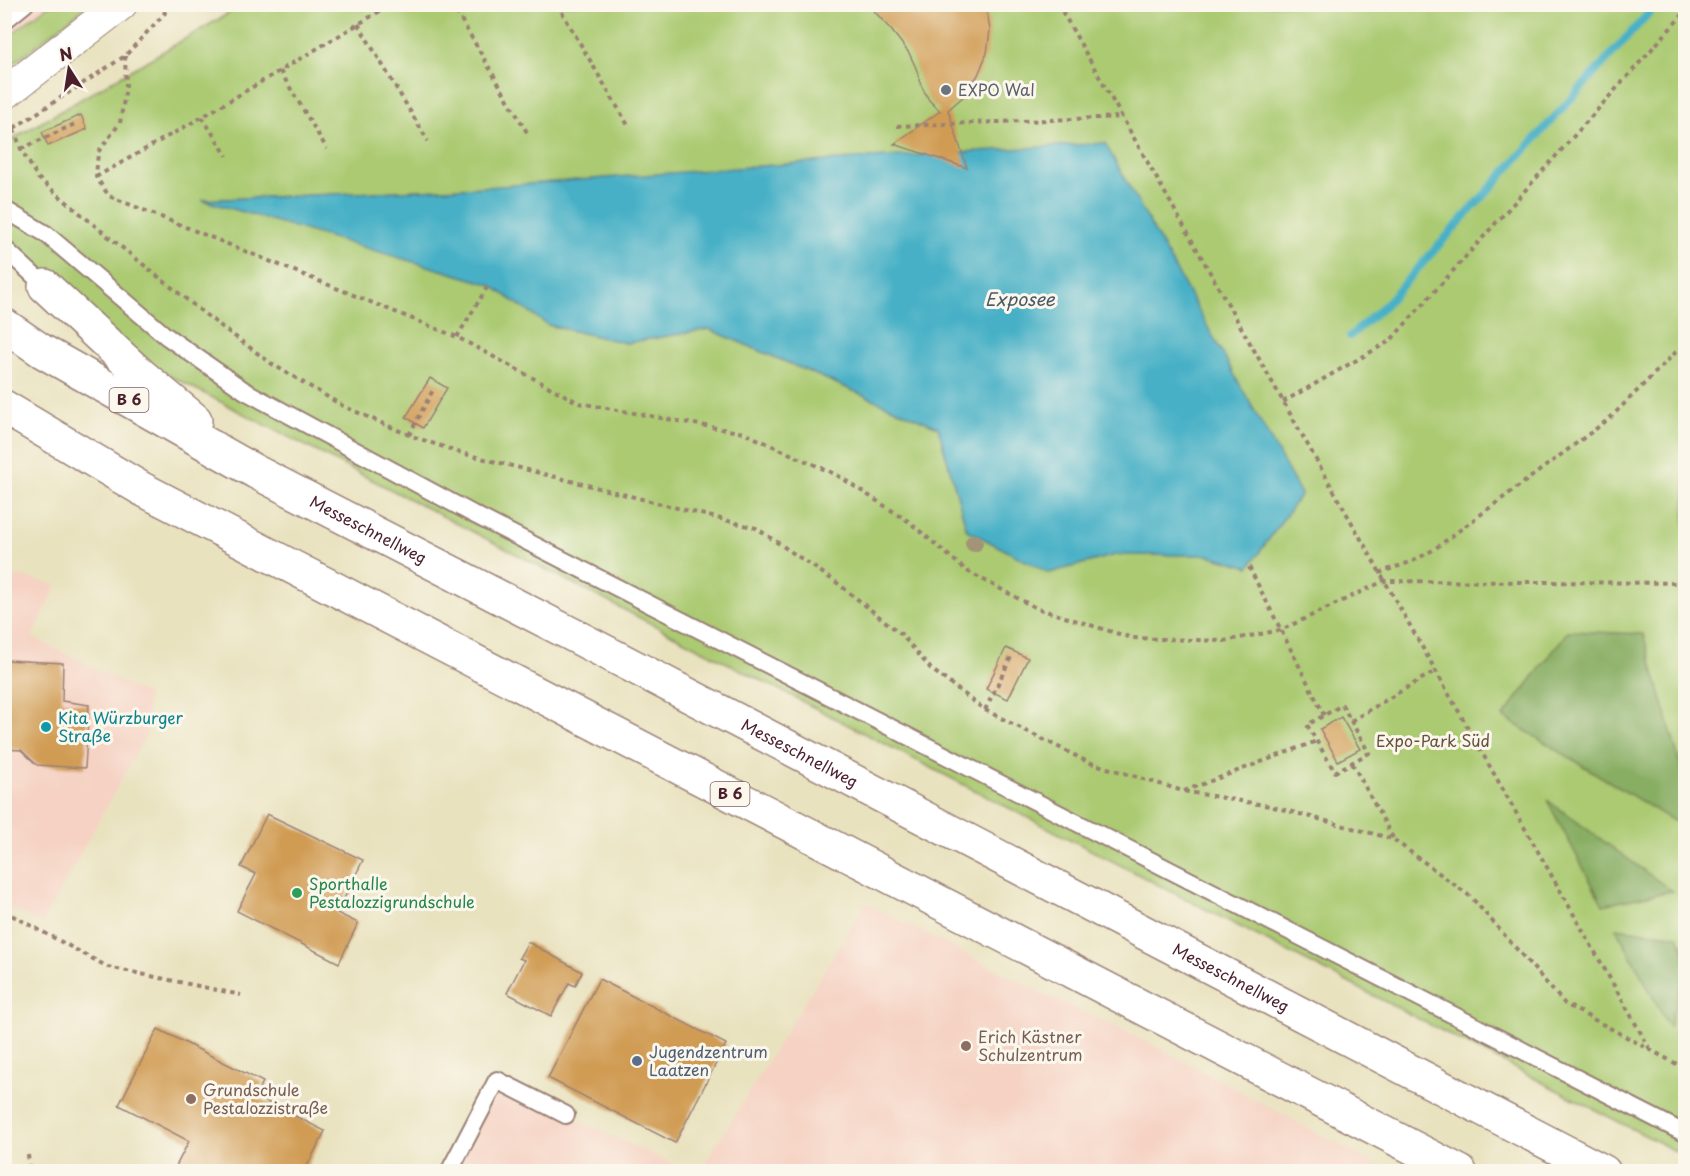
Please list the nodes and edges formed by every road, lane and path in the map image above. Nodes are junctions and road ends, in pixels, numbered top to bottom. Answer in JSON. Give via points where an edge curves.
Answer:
{"nodes":[{"id":1,"x":25,"y":4,"type":"edge"},
{"id":2,"x":121,"y":4,"type":"edge"},
{"id":3,"x":158,"y":4,"type":"edge"},
{"id":4,"x":392,"y":4,"type":"edge"},
{"id":5,"x":452,"y":4,"type":"edge"},
{"id":6,"x":558,"y":4,"type":"edge"},
{"id":7,"x":1058,"y":4,"type":"edge"},
{"id":8,"x":1686,"y":11,"type":"edge"},
{"id":9,"x":4,"y":21,"type":"edge"},
{"id":10,"x":358,"y":24,"type":"junction"},
{"id":11,"x":125,"y":56,"type":"junction"},
{"id":12,"x":280,"y":70,"type":"junction"},
{"id":13,"x":8,"y":106,"type":"edge"},
{"id":14,"x":202,"y":117,"type":"junction"},
{"id":15,"x":1123,"y":117,"type":"junction"},
{"id":16,"x":77,"y":123,"type":"dead end"},
{"id":17,"x":897,"y":126,"type":"dead end"},
{"id":18,"x":629,"y":127,"type":"dead end"},
{"id":19,"x":14,"y":128,"type":"junction"},
{"id":20,"x":528,"y":134,"type":"dead end"},
{"id":21,"x":428,"y":141,"type":"dead end"},
{"id":22,"x":21,"y":149,"type":"junction"},
{"id":23,"x":327,"y":149,"type":"dead end"},
{"id":24,"x":227,"y":156,"type":"dead end"},
{"id":25,"x":96,"y":177,"type":"junction"},
{"id":26,"x":4,"y":209,"type":"edge"},
{"id":27,"x":4,"y":248,"type":"edge"},
{"id":28,"x":489,"y":284,"type":"dead end"},
{"id":29,"x":45,"y":286,"type":"joint"},
{"id":30,"x":4,"y":325,"type":"edge"},
{"id":31,"x":457,"y":337,"type":"junction"},
{"id":32,"x":1686,"y":342,"type":"edge"},
{"id":33,"x":433,"y":390,"type":"dead end"},
{"id":34,"x":1282,"y":402,"type":"junction"},
{"id":35,"x":4,"y":407,"type":"edge"},
{"id":36,"x":409,"y":435,"type":"junction"},
{"id":37,"x":256,"y":472,"type":"junction"},
{"id":38,"x":1249,"y":567,"type":"dead end"},
{"id":39,"x":1379,"y":573,"type":"junction"},
{"id":40,"x":1384,"y":581,"type":"junction"},
{"id":41,"x":1686,"y":583,"type":"edge"},
{"id":42,"x":1281,"y":630,"type":"junction"},
{"id":43,"x":1011,"y":657,"type":"dead end"},
{"id":44,"x":1435,"y":670,"type":"junction"},
{"id":45,"x":985,"y":710,"type":"junction"},
{"id":46,"x":1324,"y":716,"type":"junction"},
{"id":47,"x":1351,"y":721,"type":"junction"},
{"id":48,"x":1317,"y":741,"type":"junction"},
{"id":49,"x":1352,"y":763,"type":"junction"},
{"id":50,"x":1183,"y":791,"type":"junction"},
{"id":51,"x":1393,"y":839,"type":"junction"},
{"id":52,"x":4,"y":911,"type":"edge"},
{"id":53,"x":241,"y":995,"type":"dead end"},
{"id":54,"x":1651,"y":1051,"type":"junction"},
{"id":55,"x":1686,"y":1069,"type":"edge"},
{"id":56,"x":566,"y":1115,"type":"dead end"},
{"id":57,"x":1686,"y":1134,"type":"edge"},
{"id":58,"x":28,"y":1155,"type":"dead end"},
{"id":59,"x":30,"y":1172,"type":"edge"},
{"id":60,"x":449,"y":1172,"type":"edge"},
{"id":61,"x":1460,"y":1172,"type":"edge"},
{"id":62,"x":1604,"y":1172,"type":"edge"}],
"edges":[{"from":1,"to":9,"type":"lane"},
{"from":2,"to":13,"type":"street"},
{"from":3,"to":11,"type":"path","via":[[165,13]]},
{"from":4,"to":10,"type":"path"},
{"from":5,"to":20,"type":"path"},
{"from":6,"to":18,"type":"path"},
{"from":7,"to":15,"type":"path"},
{"from":8,"to":34,"type":"path","via":[[1390,341]]},
{"from":10,"to":12,"type":"path"},
{"from":10,"to":21,"type":"path"},
{"from":11,"to":19,"type":"path"},
{"from":11,"to":25,"type":"path","via":[[126,87],[120,123],[98,152]]},
{"from":12,"to":14,"type":"path"},
{"from":12,"to":23,"type":"path"},
{"from":13,"to":19,"type":"path"},
{"from":14,"to":24,"type":"path"},
{"from":14,"to":25,"type":"path"},
{"from":15,"to":17,"type":"path"},
{"from":15,"to":34,"type":"path"},
{"from":16,"to":22,"type":"path"},
{"from":19,"to":22,"type":"path"},
{"from":22,"to":36,"type":"path","via":[[38,178],[272,364],[344,406]]},
{"from":25,"to":31,"type":"path","via":[[109,196]]},
{"from":26,"to":57,"type":"lane","via":[[46,234],[166,336],[245,391],[473,514]]},
{"from":27,"to":29,"type":"lane"},
{"from":28,"to":31,"type":"path"},
{"from":29,"to":37,"type":"highway","via":[[140,374]]},
{"from":30,"to":37,"type":"highway","name":"Messeschnellweg","number":"B 6","via":[[42,351]]},
{"from":31,"to":42,"type":"path","via":[[579,403],[744,433],[837,475],[908,521],[967,571],[1036,608],[1132,638],[1224,641]]},
{"from":32,"to":39,"type":"path","via":[[1609,419],[1433,550]]},
{"from":33,"to":36,"type":"path"},
{"from":34,"to":39,"type":"path"},
{"from":35,"to":61,"type":"highway","number":"B 6","via":[[142,489]]},
{"from":36,"to":45,"type":"path","via":[[461,453],[756,528],[901,633],[931,669]]},
{"from":37,"to":62,"type":"highway","name":"Messeschnellweg","number":"B 6"},
{"from":38,"to":42,"type":"path"},
{"from":39,"to":40,"type":"path"},
{"from":40,"to":41,"type":"path"},
{"from":40,"to":42,"type":"path"},
{"from":40,"to":44,"type":"path"},
{"from":42,"to":46,"type":"path"},
{"from":43,"to":45,"type":"path"},
{"from":44,"to":47,"type":"path"},
{"from":44,"to":54,"type":"path"},
{"from":45,"to":50,"type":"path","via":[[1088,762]]},
{"from":46,"to":47,"type":"path","via":[[1342,705]]},
{"from":46,"to":48,"type":"path","via":[[1307,725]]},
{"from":47,"to":49,"type":"path","via":[[1369,753]]},
{"from":48,"to":49,"type":"path","via":[[1335,772]]},
{"from":48,"to":50,"type":"path"},
{"from":49,"to":51,"type":"path"},
{"from":50,"to":51,"type":"path","via":[[1270,806]]},
{"from":51,"to":54,"type":"path","via":[[1471,897],[1565,1004]]},
{"from":52,"to":53,"type":"path","via":[[108,967]]},
{"from":54,"to":55,"type":"path"},
{"from":56,"to":60,"type":"lane","via":[[497,1080]]},
{"from":58,"to":59,"type":"path"}]}
